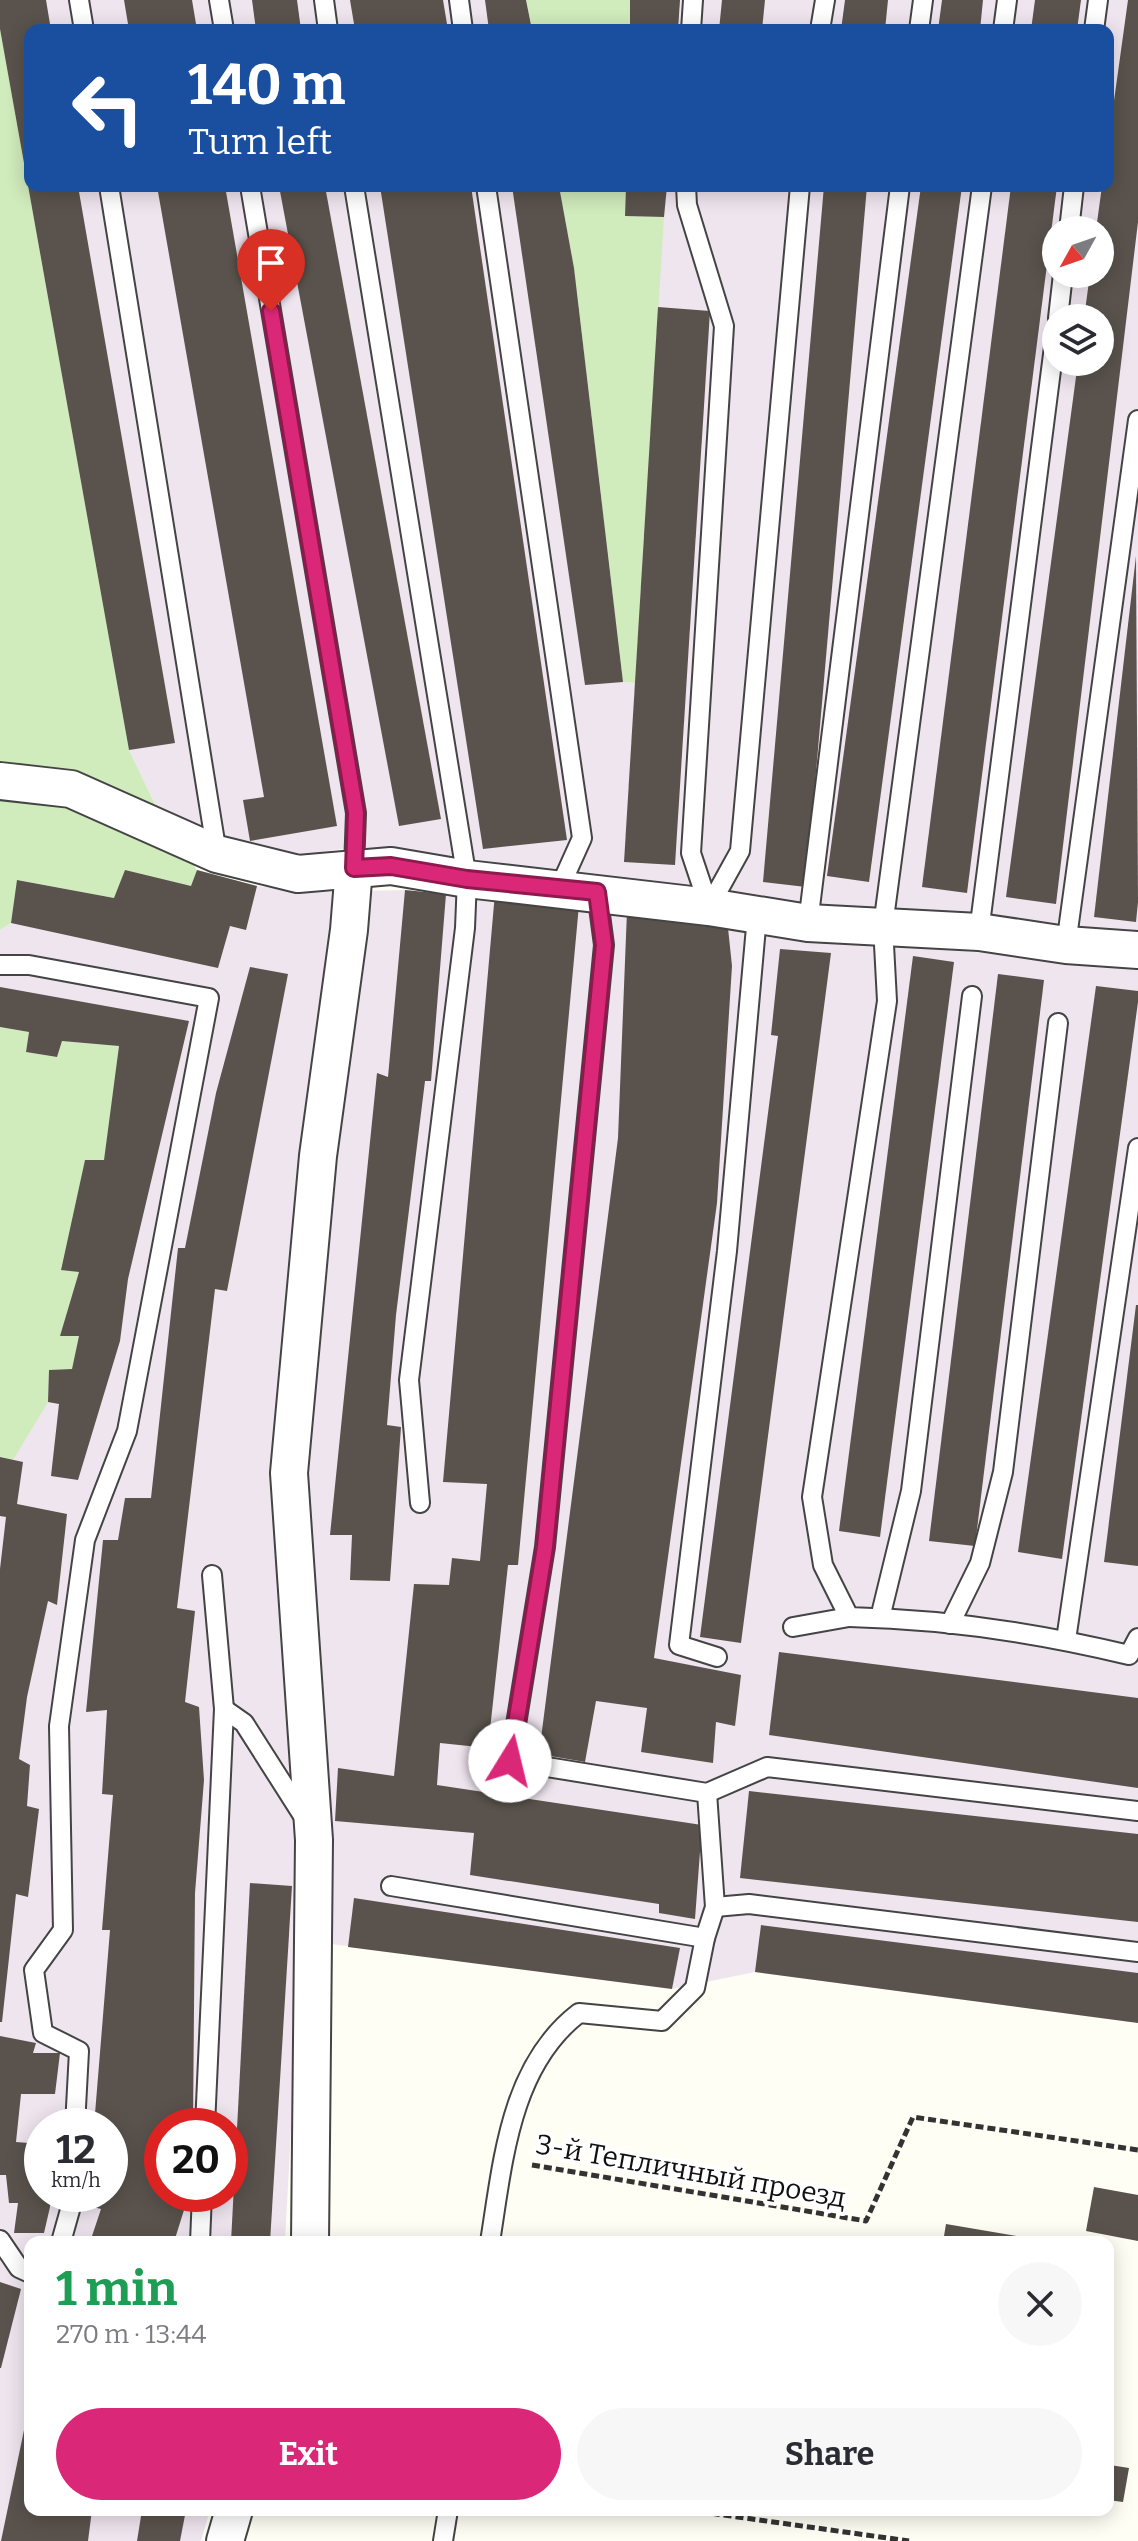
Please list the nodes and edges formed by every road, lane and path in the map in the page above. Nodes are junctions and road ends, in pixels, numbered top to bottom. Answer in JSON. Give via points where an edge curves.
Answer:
{"nodes":[{"id":1,"x":79,"y":0,"type":"edge"},
{"id":2,"x":219,"y":0,"type":"edge"},
{"id":3,"x":324,"y":0,"type":"edge"},
{"id":4,"x":459,"y":0,"type":"edge"},
{"id":5,"x":693,"y":0,"type":"edge"},
{"id":6,"x":825,"y":0,"type":"edge"},
{"id":7,"x":923,"y":0,"type":"edge"},
{"id":8,"x":1007,"y":0,"type":"edge"},
{"id":9,"x":1098,"y":0,"type":"edge"},
{"id":10,"x":83,"y":24,"type":"edge"},
{"id":11,"x":223,"y":24,"type":"edge"},
{"id":12,"x":327,"y":24,"type":"edge"},
{"id":13,"x":462,"y":24,"type":"edge"},
{"id":14,"x":691,"y":24,"type":"edge"},
{"id":15,"x":821,"y":24,"type":"edge"},
{"id":16,"x":920,"y":24,"type":"edge"},
{"id":17,"x":1004,"y":24,"type":"edge"},
{"id":18,"x":1095,"y":24,"type":"edge"},
{"id":19,"x":110,"y":192,"type":"edge"},
{"id":20,"x":251,"y":192,"type":"edge"},
{"id":21,"x":355,"y":192,"type":"edge"},
{"id":22,"x":487,"y":192,"type":"edge"},
{"id":23,"x":686,"y":192,"type":"edge"},
{"id":24,"x":799,"y":192,"type":"edge"},
{"id":25,"x":899,"y":192,"type":"edge"},
{"id":26,"x":981,"y":192,"type":"edge"},
{"id":27,"x":1073,"y":192,"type":"edge"},
{"id":28,"x":1071,"y":216,"type":"edge"},
{"id":29,"x":1050,"y":376,"type":"edge"},
{"id":30,"x":1138,"y":420,"type":"edge"},
{"id":31,"x":0,"y":781,"type":"edge"},
{"id":32,"x":217,"y":854,"type":"junction"},
{"id":33,"x":354,"y":868,"type":"junction"},
{"id":34,"x":467,"y":879,"type":"junction"},
{"id":35,"x":559,"y":889,"type":"junction"},
{"id":36,"x":597,"y":892,"type":"junction"},
{"id":37,"x":709,"y":907,"type":"junction"},
{"id":38,"x":757,"y":916,"type":"junction"},
{"id":39,"x":808,"y":923,"type":"junction"},
{"id":40,"x":883,"y":926,"type":"junction"},
{"id":41,"x":979,"y":932,"type":"junction"},
{"id":42,"x":1066,"y":945,"type":"junction"},
{"id":43,"x":1138,"y":950,"type":"edge"},
{"id":44,"x":0,"y":965,"type":"edge"},
{"id":45,"x":972,"y":996,"type":"dead end"},
{"id":46,"x":1058,"y":1023,"type":"dead end"},
{"id":47,"x":1138,"y":1148,"type":"edge"},
{"id":48,"x":420,"y":1503,"type":"dead end"},
{"id":49,"x":212,"y":1575,"type":"dead end"},
{"id":50,"x":849,"y":1617,"type":"junction"},
{"id":51,"x":880,"y":1618,"type":"junction"},
{"id":52,"x":950,"y":1624,"type":"junction"},
{"id":53,"x":793,"y":1627,"type":"dead end"},
{"id":54,"x":1138,"y":1638,"type":"edge"},
{"id":55,"x":1066,"y":1640,"type":"junction"},
{"id":56,"x":717,"y":1657,"type":"dead end"},
{"id":57,"x":224,"y":1709,"type":"junction"},
{"id":58,"x":707,"y":1793,"type":"junction"},
{"id":59,"x":1138,"y":1811,"type":"edge"},
{"id":60,"x":312,"y":1831,"type":"junction"},
{"id":61,"x":391,"y":1886,"type":"dead end"},
{"id":62,"x":715,"y":1907,"type":"junction"},
{"id":63,"x":705,"y":1938,"type":"junction"},
{"id":64,"x":1138,"y":1952,"type":"edge"},
{"id":65,"x":76,"y":2108,"type":"edge"},
{"id":66,"x":206,"y":2108,"type":"edge"},
{"id":67,"x":1138,"y":2150,"type":"edge"},
{"id":68,"x":503,"y":2160,"type":"junction"},
{"id":69,"x":69,"y":2212,"type":"edge"},
{"id":70,"x":201,"y":2212,"type":"edge"},
{"id":71,"x":63,"y":2236,"type":"edge"},
{"id":72,"x":200,"y":2236,"type":"edge"},
{"id":73,"x":310,"y":2236,"type":"edge"},
{"id":74,"x":491,"y":2236,"type":"edge"},
{"id":75,"x":0,"y":2240,"type":"edge"},
{"id":76,"x":24,"y":2270,"type":"edge"},
{"id":77,"x":232,"y":2516,"type":"edge"},
{"id":78,"x":447,"y":2516,"type":"edge"},
{"id":79,"x":731,"y":2516,"type":"edge"},
{"id":80,"x":225,"y":2541,"type":"edge"},
{"id":81,"x":443,"y":2541,"type":"edge"},
{"id":82,"x":909,"y":2541,"type":"edge"}],
"edges":[{"from":1,"to":10,"type":"lane"},
{"from":2,"to":11,"type":"lane"},
{"from":3,"to":12,"type":"lane"},
{"from":4,"to":13,"type":"lane"},
{"from":5,"to":14,"type":"lane"},
{"from":6,"to":15,"type":"lane"},
{"from":7,"to":16,"type":"lane"},
{"from":8,"to":17,"type":"lane"},
{"from":9,"to":18,"type":"lane"},
{"from":19,"to":32,"type":"lane"},
{"from":20,"to":33,"type":"lane","via":[[356,813]]},
{"from":21,"to":34,"type":"lane"},
{"from":22,"to":35,"type":"lane","via":[[582,838]]},
{"from":23,"to":37,"type":"lane","via":[[724,326],[691,853]]},
{"from":24,"to":37,"type":"lane","via":[[740,851]]},
{"from":25,"to":39,"type":"lane"},
{"from":26,"to":40,"type":"lane"},
{"from":27,"to":28,"type":"lane"},
{"from":29,"to":41,"type":"lane"},
{"from":30,"to":42,"type":"lane"},
{"from":31,"to":32,"type":"street","via":[[71,789]]},
{"from":32,"to":33,"type":"street","via":[[298,874]]},
{"from":33,"to":34,"type":"street","via":[[391,866]]},
{"from":33,"to":60,"type":"street","via":[[318,1156],[289,1473]]},
{"from":34,"to":35,"type":"street"},
{"from":34,"to":48,"type":"lane","via":[[409,1380]]},
{"from":35,"to":36,"type":"street"},
{"from":36,"to":37,"type":"street"},
{"from":36,"to":58,"type":"lane","via":[[604,945],[548,1516],[510,1761]]},
{"from":37,"to":38,"type":"street"},
{"from":38,"to":39,"type":"street"},
{"from":38,"to":56,"type":"lane","via":[[727,1251],[679,1645]]},
{"from":39,"to":40,"type":"street"},
{"from":40,"to":41,"type":"street"},
{"from":40,"to":50,"type":"lane","via":[[887,1001],[812,1497],[823,1565]]},
{"from":41,"to":42,"type":"street"},
{"from":42,"to":43,"type":"street"},
{"from":44,"to":65,"type":"lane","via":[[29,965],[209,998],[127,1431],[85,1540],[59,1726],[63,1930],[34,1970],[43,2033],[79,2051]]},
{"from":45,"to":51,"type":"lane","via":[[911,1491]]},
{"from":46,"to":52,"type":"lane","via":[[1003,1472],[980,1563]]},
{"from":47,"to":55,"type":"lane"},
{"from":49,"to":57,"type":"lane"},
{"from":50,"to":51,"type":"lane"},
{"from":50,"to":53,"type":"lane"},
{"from":51,"to":52,"type":"lane"},
{"from":52,"to":55,"type":"lane"},
{"from":54,"to":55,"type":"lane","via":[[1129,1655]]},
{"from":57,"to":60,"type":"lane","via":[[244,1723]]},
{"from":57,"to":66,"type":"lane"},
{"from":58,"to":59,"type":"lane","via":[[767,1767]]},
{"from":58,"to":62,"type":"lane"},
{"from":60,"to":73,"type":"street"},
{"from":61,"to":63,"type":"lane"},
{"from":62,"to":63,"type":"lane"},
{"from":62,"to":64,"type":"lane","via":[[749,1904]]},
{"from":63,"to":68,"type":"lane","via":[[695,1988],[662,2021],[579,2013],[558,2030],[526,2078]]},
{"from":67,"to":68,"type":"path","name":"3-й Тепличный проезд","via":[[913,2117],[866,2221]]},
{"from":68,"to":74,"type":"lane"},
{"from":69,"to":71,"type":"lane"},
{"from":70,"to":72,"type":"lane"},
{"from":75,"to":76,"type":"lane"},
{"from":77,"to":80,"type":"street"},
{"from":78,"to":81,"type":"lane"},
{"from":79,"to":82,"type":"path"}]}
